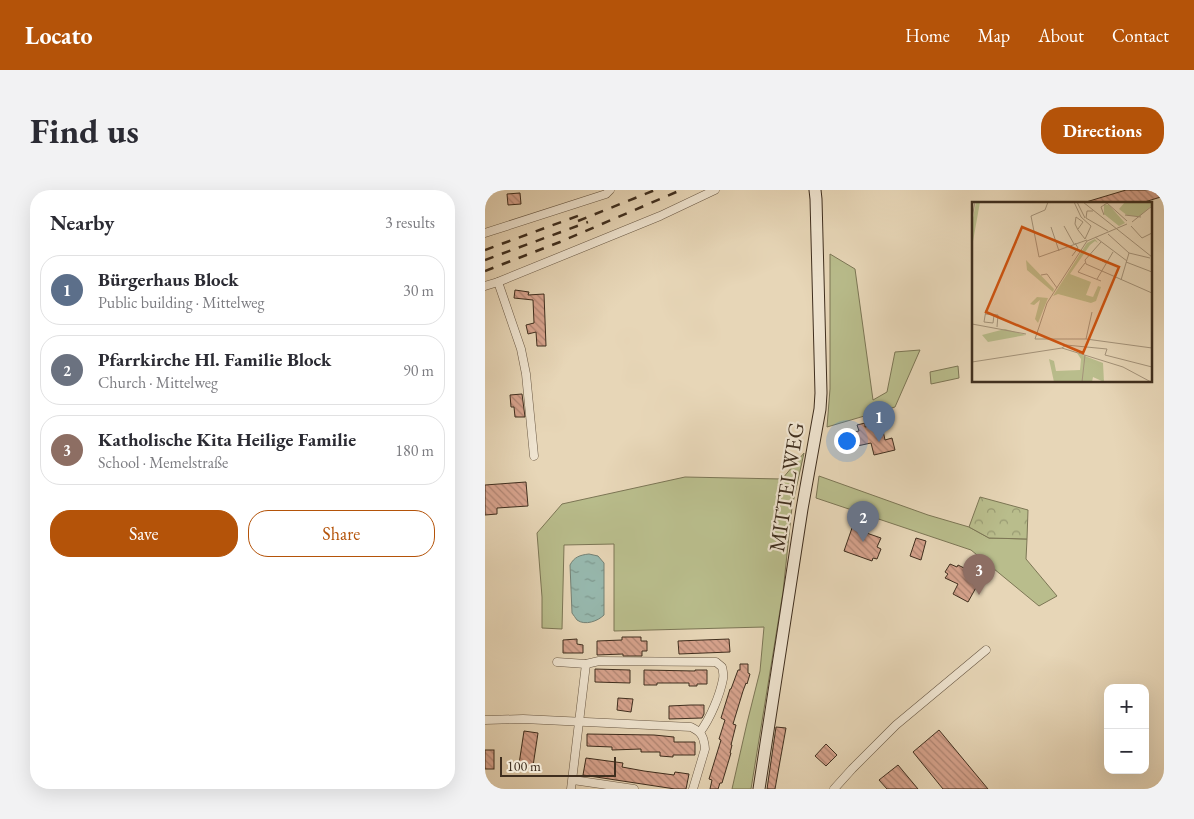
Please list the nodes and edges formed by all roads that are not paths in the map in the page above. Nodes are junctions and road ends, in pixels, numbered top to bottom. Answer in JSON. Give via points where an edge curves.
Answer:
{"nodes":[{"id":1,"x":610,"y":190,"type":"edge"},
{"id":2,"x":715,"y":190,"type":"edge"},
{"id":3,"x":815,"y":190,"type":"edge"},
{"id":4,"x":485,"y":233,"type":"edge"},
{"id":5,"x":498,"y":282,"type":"junction"},
{"id":6,"x":485,"y":286,"type":"edge"},
{"id":7,"x":534,"y":456,"type":"dead end"},
{"id":8,"x":986,"y":650,"type":"dead end"},
{"id":9,"x":557,"y":662,"type":"dead end"},
{"id":10,"x":586,"y":664,"type":"junction"},
{"id":11,"x":485,"y":720,"type":"edge"},
{"id":12,"x":579,"y":722,"type":"junction"},
{"id":13,"x":700,"y":732,"type":"junction"},
{"id":14,"x":573,"y":780,"type":"junction"},
{"id":15,"x":571,"y":789,"type":"edge"},
{"id":16,"x":634,"y":789,"type":"edge"},
{"id":17,"x":693,"y":789,"type":"edge"},
{"id":18,"x":759,"y":789,"type":"edge"},
{"id":19,"x":835,"y":789,"type":"edge"}],
"edges":[{"from":1,"to":4,"type":"street","via":[[607,194]]},
{"from":2,"to":5,"type":"street"},
{"from":3,"to":18,"type":"main road","name":"MITTELWEG","via":[[820,409]]},
{"from":5,"to":6,"type":"street"},
{"from":5,"to":7,"type":"street","via":[[521,349]]},
{"from":8,"to":19,"type":"street","via":[[896,725]]},
{"from":9,"to":10,"type":"street"},
{"from":10,"to":12,"type":"street"},
{"from":10,"to":13,"type":"street","via":[[599,661],[716,662],[723,667],[724,677],[710,716]]},
{"from":11,"to":12,"type":"street"},
{"from":12,"to":13,"type":"street","via":[[691,727]]},
{"from":12,"to":14,"type":"street"},
{"from":13,"to":17,"type":"street","via":[[705,749]]},
{"from":14,"to":15,"type":"street"},
{"from":14,"to":16,"type":"street"}]}
